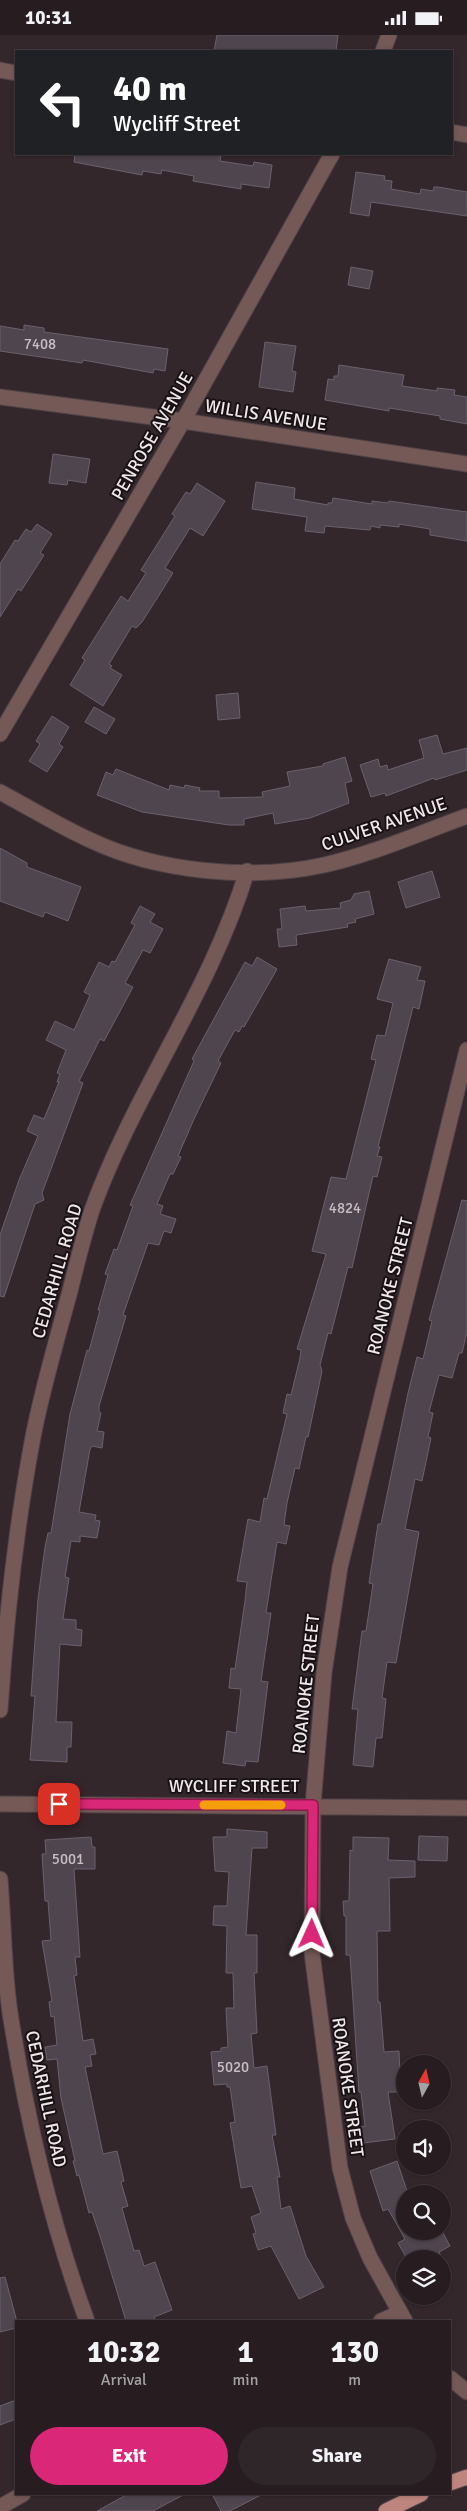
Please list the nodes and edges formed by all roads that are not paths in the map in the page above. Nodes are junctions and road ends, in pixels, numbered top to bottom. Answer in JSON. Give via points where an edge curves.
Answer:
{"nodes":[{"id":1,"x":389,"y":35,"type":"edge"},
{"id":2,"x":383,"y":50,"type":"edge"},
{"id":3,"x":0,"y":71,"type":"edge"},
{"id":4,"x":15,"y":73,"type":"edge"},
{"id":5,"x":453,"y":132,"type":"edge"},
{"id":6,"x":467,"y":135,"type":"edge"},
{"id":7,"x":331,"y":155,"type":"edge"},
{"id":8,"x":0,"y":397,"type":"edge"},
{"id":9,"x":183,"y":421,"type":"junction"},
{"id":10,"x":467,"y":464,"type":"edge"},
{"id":11,"x":0,"y":734,"type":"edge"},
{"id":12,"x":0,"y":792,"type":"edge"},
{"id":13,"x":467,"y":816,"type":"edge"},
{"id":14,"x":247,"y":871,"type":"junction"},
{"id":15,"x":467,"y":1051,"type":"edge"},
{"id":16,"x":0,"y":1710,"type":"edge"},
{"id":17,"x":0,"y":1804,"type":"edge"},
{"id":18,"x":313,"y":1805,"type":"junction"},
{"id":19,"x":467,"y":1808,"type":"edge"},
{"id":20,"x":0,"y":1879,"type":"edge"},
{"id":21,"x":402,"y":2317,"type":"edge"},
{"id":22,"x":87,"y":2320,"type":"edge"},
{"id":23,"x":386,"y":2320,"type":"edge"},
{"id":24,"x":451,"y":2379,"type":"edge"},
{"id":25,"x":467,"y":2391,"type":"edge"},
{"id":26,"x":467,"y":2477,"type":"edge"},
{"id":27,"x":451,"y":2483,"type":"edge"},
{"id":28,"x":20,"y":2495,"type":"edge"},
{"id":29,"x":419,"y":2495,"type":"edge"},
{"id":30,"x":0,"y":2507,"type":"edge"},
{"id":31,"x":386,"y":2511,"type":"edge"}],
"edges":[{"from":1,"to":2,"type":"street"},
{"from":3,"to":4,"type":"street"},
{"from":5,"to":6,"type":"street"},
{"from":7,"to":9,"type":"street","name":"PENROSE AVENUE"},
{"from":8,"to":9,"type":"street","name":"WILLIS AVENUE"},
{"from":9,"to":10,"type":"street","name":"WILLIS AVENUE"},
{"from":9,"to":11,"type":"street","name":"PENROSE AVENUE"},
{"from":12,"to":14,"type":"street","name":"CULVER AVENUE","via":[[90,841],[125,854],[164,865]]},
{"from":13,"to":14,"type":"street","name":"CULVER AVENUE","via":[[323,865]]},
{"from":14,"to":16,"type":"street","name":"CEDARHILL ROAD","via":[[207,973],[126,1130],[92,1210],[33,1435],[18,1520]]},
{"from":15,"to":18,"type":"street","name":"ROANOKE STREET","via":[[340,1567],[324,1673]]},
{"from":17,"to":18,"type":"street","name":"WYCLIFF STREET"},
{"from":18,"to":19,"type":"street","name":"WYCLIFF STREET"},
{"from":18,"to":21,"type":"street","name":"ROANOKE STREET","via":[[312,1953],[340,2168],[354,2218]]},
{"from":20,"to":22,"type":"street","name":"CEDARHILL ROAD","via":[[12,2029],[47,2193],[72,2282]]},
{"from":21,"to":23,"type":"street"},
{"from":24,"to":25,"type":"street"},
{"from":26,"to":27,"type":"main road"},
{"from":28,"to":30,"type":"street"},
{"from":29,"to":31,"type":"main road"}]}
